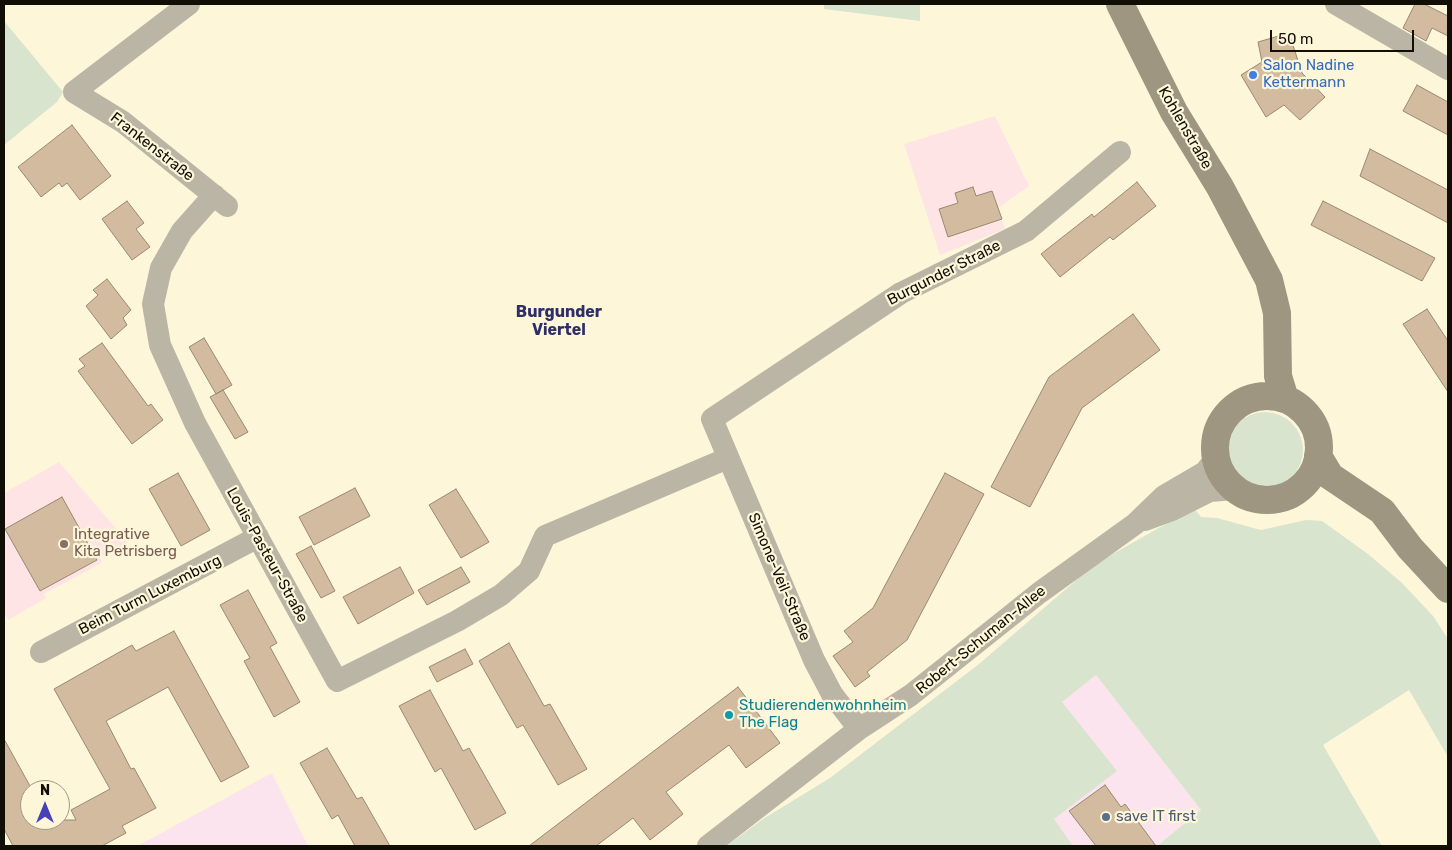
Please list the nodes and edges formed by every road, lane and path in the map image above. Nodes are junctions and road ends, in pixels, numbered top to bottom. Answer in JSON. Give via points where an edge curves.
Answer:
{"nodes":[{"id":1,"x":189,"y":4,"type":"edge"},
{"id":2,"x":1120,"y":4,"type":"edge"},
{"id":3,"x":1336,"y":4,"type":"edge"},
{"id":4,"x":1448,"y":69,"type":"edge"},
{"id":5,"x":1120,"y":152,"type":"dead end"},
{"id":6,"x":220,"y":201,"type":"joint"},
{"id":7,"x":1255,"y":250,"type":"junction"},
{"id":8,"x":1250,"y":399,"type":"junction"},
{"id":9,"x":1285,"y":399,"type":"junction"},
{"id":10,"x":712,"y":419,"type":"joint"},
{"id":11,"x":1318,"y":456,"type":"junction"},
{"id":12,"x":728,"y":458,"type":"junction"},
{"id":13,"x":1216,"y":458,"type":"junction"},
{"id":14,"x":1235,"y":489,"type":"junction"},
{"id":15,"x":1293,"y":492,"type":"junction"},
{"id":16,"x":1135,"y":524,"type":"junction"},
{"id":17,"x":258,"y":537,"type":"junction"},
{"id":18,"x":1410,"y":548,"type":"junction"},
{"id":19,"x":1448,"y":589,"type":"edge"},
{"id":20,"x":41,"y":652,"type":"dead end"},
{"id":21,"x":859,"y":729,"type":"junction"},
{"id":22,"x":708,"y":846,"type":"edge"}],
"edges":[{"from":1,"to":6,"type":"street","name":"Frankenstraße","via":[[74,92],[123,122]]},
{"from":2,"to":7,"type":"main road","name":"Kohlenstraße","via":[[1174,112]]},
{"from":3,"to":4,"type":"street"},
{"from":5,"to":10,"type":"street","name":"Burgunder Straße","via":[[1026,231],[901,292]]},
{"from":6,"to":17,"type":"street","name":"Louis-Pasteur-Straße","via":[[182,231],[166,258],[154,291],[154,318],[160,345],[194,423]]},
{"from":7,"to":8,"type":"main road","name":"Kohlenstraße","via":[[1260,369],[1258,383]]},
{"from":7,"to":9,"type":"main road","name":"Kohlenstraße","via":[[1274,295],[1278,376]]},
{"from":8,"to":9,"type":"main road","via":[[1270,396]]},
{"from":8,"to":13,"type":"main road","via":[[1236,406],[1223,420],[1216,438]]},
{"from":9,"to":11,"type":"main road","via":[[1298,406],[1311,422],[1318,440]]},
{"from":10,"to":12,"type":"street","name":"Simone-Veil-Straße"},
{"from":11,"to":15,"type":"main road","via":[[1309,477]]},
{"from":11,"to":18,"type":"main road","via":[[1327,473],[1382,511]]},
{"from":12,"to":17,"type":"street","name":"Louis-Pasteur-Straße","via":[[546,536],[529,570],[501,595],[457,621],[337,681]]},
{"from":12,"to":21,"type":"street","name":"Simone-Veil-Straße","via":[[814,660],[832,694]]},
{"from":13,"to":14,"type":"main road","via":[[1223,475]]},
{"from":13,"to":16,"type":"street","name":"Robert-Schuman-Allee","via":[[1205,472],[1164,496]]},
{"from":14,"to":15,"type":"main road","via":[[1263,499]]},
{"from":14,"to":16,"type":"street","name":"Robert-Schuman-Allee","via":[[1210,491]]},
{"from":15,"to":18,"type":"main road","via":[[1325,496]]},
{"from":16,"to":21,"type":"street","name":"Robert-Schuman-Allee","via":[[1038,594],[911,695]]},
{"from":17,"to":20,"type":"street","name":"Beim Turm Luxemburg"},
{"from":18,"to":19,"type":"main road"},
{"from":21,"to":22,"type":"street","name":"Robert-Schuman-Allee"}]}
